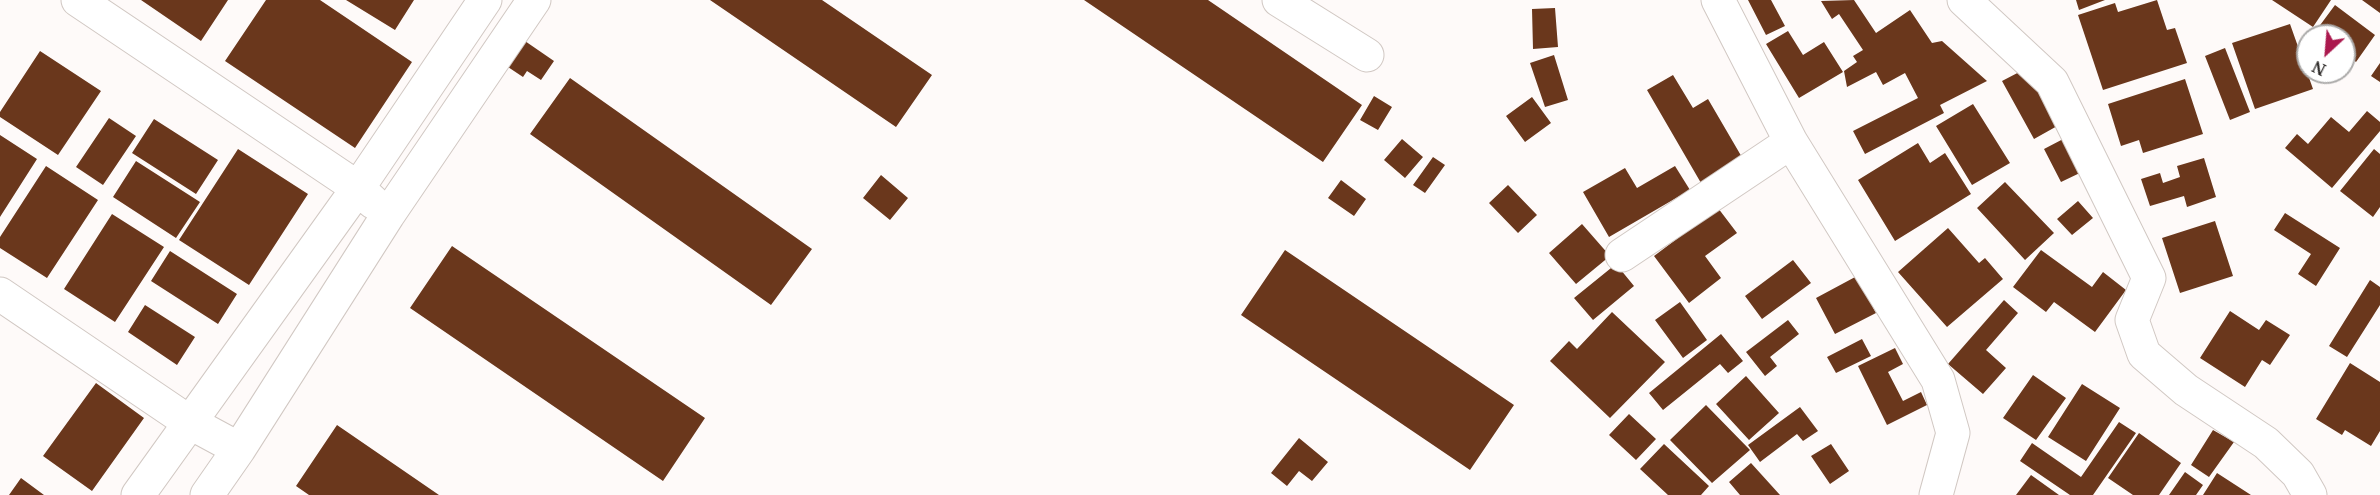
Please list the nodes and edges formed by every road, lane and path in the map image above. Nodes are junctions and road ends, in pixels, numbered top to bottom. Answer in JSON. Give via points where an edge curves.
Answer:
{"nodes":[{"id":1,"x":78,"y":0,"type":"edge"},
{"id":2,"x":485,"y":0,"type":"edge"},
{"id":3,"x":534,"y":0,"type":"edge"},
{"id":4,"x":1279,"y":0,"type":"edge"},
{"id":5,"x":1718,"y":0,"type":"edge"},
{"id":6,"x":1964,"y":0,"type":"edge"},
{"id":7,"x":1367,"y":55,"type":"dead end"},
{"id":8,"x":1791,"y":142,"type":"junction"},
{"id":9,"x":358,"y":188,"type":"junction"},
{"id":10,"x":388,"y":215,"type":"junction"},
{"id":11,"x":1622,"y":255,"type":"dead end"},
{"id":12,"x":0,"y":294,"type":"edge"},
{"id":13,"x":189,"y":422,"type":"junction"},
{"id":14,"x":239,"y":449,"type":"junction"},
{"id":15,"x":214,"y":492,"type":"edge"},
{"id":16,"x":138,"y":495,"type":"edge"},
{"id":17,"x":1936,"y":495,"type":"edge"},
{"id":18,"x":2310,"y":495,"type":"edge"}],
"edges":[{"from":1,"to":9,"type":"street"},
{"from":2,"to":9,"type":"street"},
{"from":3,"to":10,"type":"street"},
{"from":4,"to":7,"type":"street"},
{"from":5,"to":8,"type":"street"},
{"from":6,"to":18,"type":"street","via":[[2052,82],[2149,278],[2132,320],[2144,354],[2186,390],[2266,443],[2298,474]]},
{"from":8,"to":11,"type":"street"},
{"from":8,"to":17,"type":"street","via":[[1938,380],[1953,433]]},
{"from":9,"to":10,"type":"street"},
{"from":9,"to":13,"type":"street"},
{"from":10,"to":14,"type":"street"},
{"from":12,"to":13,"type":"street"},
{"from":13,"to":14,"type":"street"},
{"from":13,"to":16,"type":"street"},
{"from":14,"to":15,"type":"street"}]}
